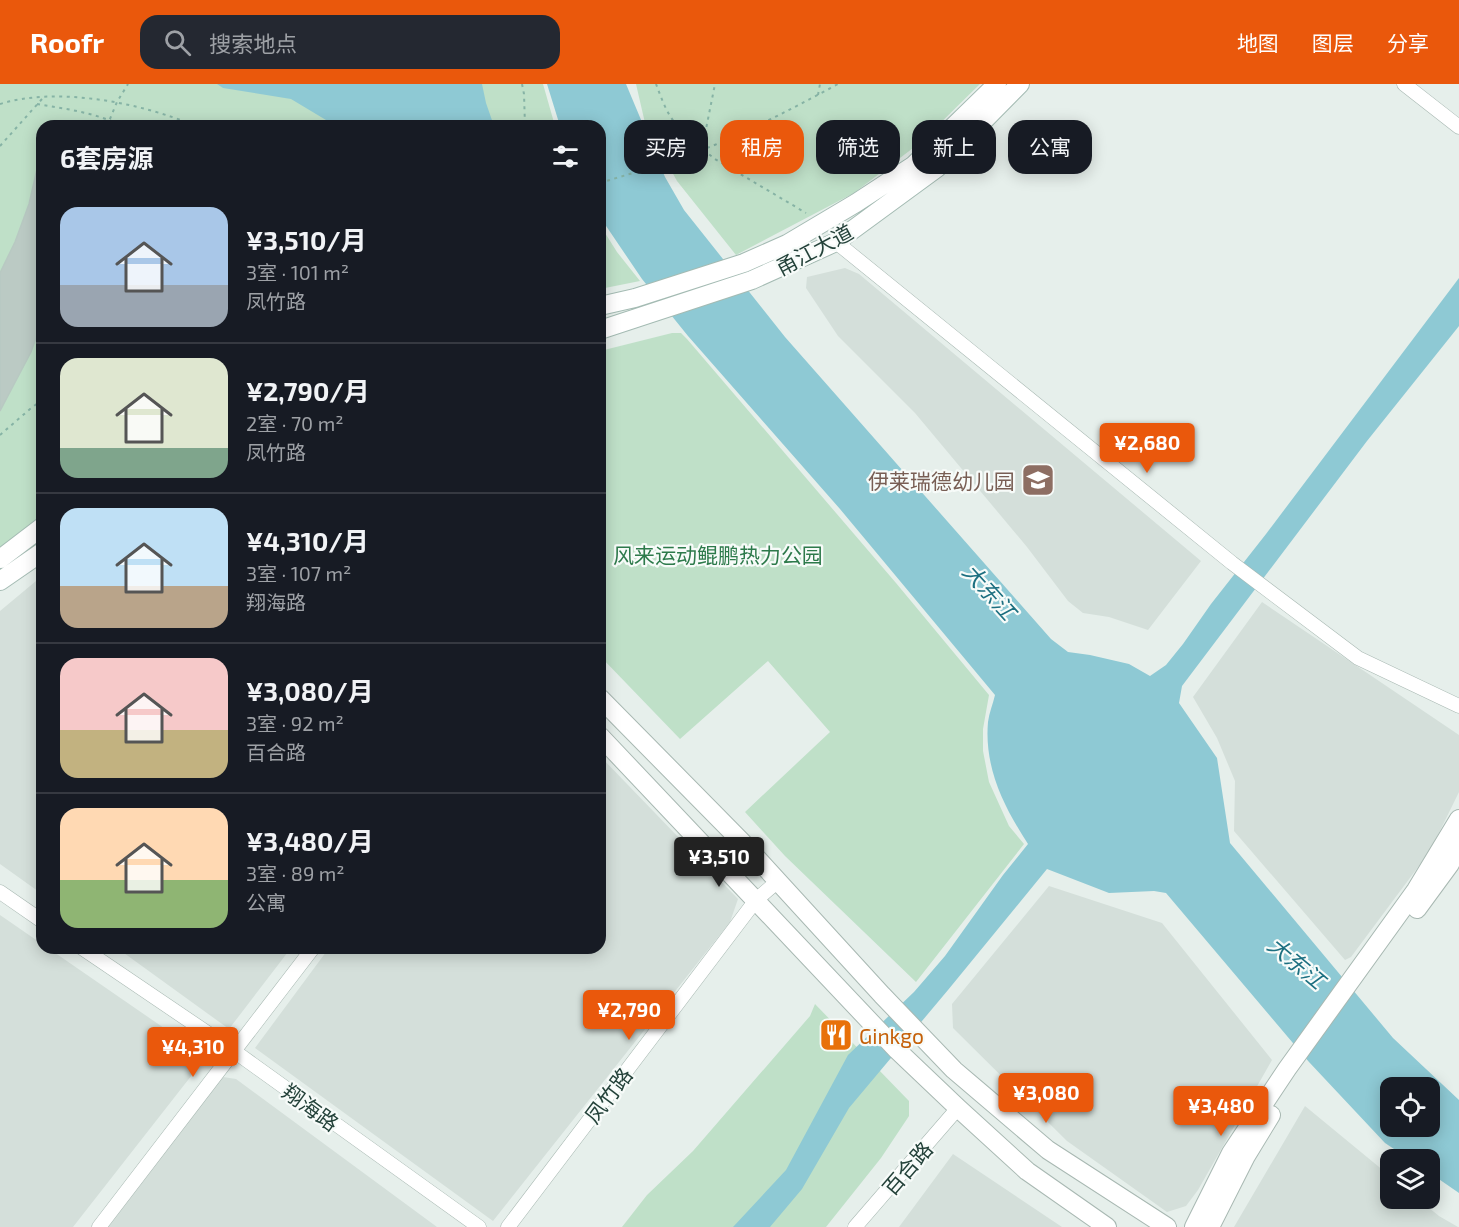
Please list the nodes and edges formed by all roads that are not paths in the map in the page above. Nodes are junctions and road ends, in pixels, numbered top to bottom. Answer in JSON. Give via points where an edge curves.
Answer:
{"nodes":[{"id":1,"x":997,"y":84,"type":"edge"},
{"id":2,"x":1020,"y":84,"type":"edge"},
{"id":3,"x":1404,"y":84,"type":"edge"},
{"id":4,"x":1459,"y":128,"type":"edge"},
{"id":5,"x":836,"y":242,"type":"junction"},
{"id":6,"x":606,"y":305,"type":"edge"},
{"id":7,"x":606,"y":328,"type":"edge"},
{"id":8,"x":36,"y":532,"type":"edge"},
{"id":9,"x":36,"y":556,"type":"edge"},
{"id":10,"x":0,"y":559,"type":"edge"},
{"id":11,"x":0,"y":581,"type":"edge"},
{"id":12,"x":606,"y":704,"type":"edge"},
{"id":13,"x":1459,"y":706,"type":"edge"},
{"id":14,"x":606,"y":742,"type":"edge"},
{"id":15,"x":1459,"y":819,"type":"edge"},
{"id":16,"x":1459,"y":845,"type":"edge"},
{"id":17,"x":778,"y":881,"type":"junction"},
{"id":18,"x":0,"y":892,"type":"edge"},
{"id":19,"x":756,"y":900,"type":"junction"},
{"id":20,"x":36,"y":917,"type":"edge"},
{"id":21,"x":91,"y":954,"type":"edge"},
{"id":22,"x":308,"y":954,"type":"edge"},
{"id":23,"x":1366,"y":969,"type":"junction"},
{"id":24,"x":234,"y":1051,"type":"junction"},
{"id":25,"x":1290,"y":1073,"type":"junction"},
{"id":26,"x":958,"y":1108,"type":"junction"},
{"id":27,"x":99,"y":1227,"type":"edge"},
{"id":28,"x":479,"y":1227,"type":"edge"},
{"id":29,"x":508,"y":1227,"type":"edge"},
{"id":30,"x":855,"y":1227,"type":"edge"},
{"id":31,"x":1107,"y":1227,"type":"edge"},
{"id":32,"x":1167,"y":1227,"type":"edge"},
{"id":33,"x":1194,"y":1227,"type":"edge"},
{"id":34,"x":1210,"y":1227,"type":"edge"}],
"edges":[{"from":1,"to":6,"type":"street","name":"甬江大道","via":[[914,165],[787,244],[744,263]]},
{"from":2,"to":5,"type":"street","name":"甬江大道","via":[[937,168]]},
{"from":3,"to":4,"type":"street"},
{"from":5,"to":7,"type":"street","name":"甬江大道","via":[[742,283]]},
{"from":5,"to":13,"type":"street","via":[[1232,563],[1358,658]]},
{"from":8,"to":10,"type":"street"},
{"from":9,"to":11,"type":"street"},
{"from":12,"to":17,"type":"street"},
{"from":14,"to":19,"type":"street"},
{"from":15,"to":23,"type":"street"},
{"from":16,"to":23,"type":"street","via":[[1450,864]]},
{"from":17,"to":19,"type":"street","name":"凤竹路"},
{"from":17,"to":32,"type":"street","via":[[954,1070],[1048,1150]]},
{"from":18,"to":20,"type":"street"},
{"from":19,"to":26,"type":"street","via":[[897,1050]]},
{"from":19,"to":29,"type":"street","name":"凤竹路"},
{"from":21,"to":24,"type":"street","name":"翔海路"},
{"from":22,"to":24,"type":"street"},
{"from":23,"to":25,"type":"street"},
{"from":24,"to":27,"type":"street"},
{"from":24,"to":28,"type":"street","name":"翔海路"},
{"from":25,"to":33,"type":"street","via":[[1231,1154]]},
{"from":25,"to":34,"type":"street"},
{"from":26,"to":30,"type":"street","name":"百合路"},
{"from":26,"to":31,"type":"street","via":[[1027,1171]]}]}
